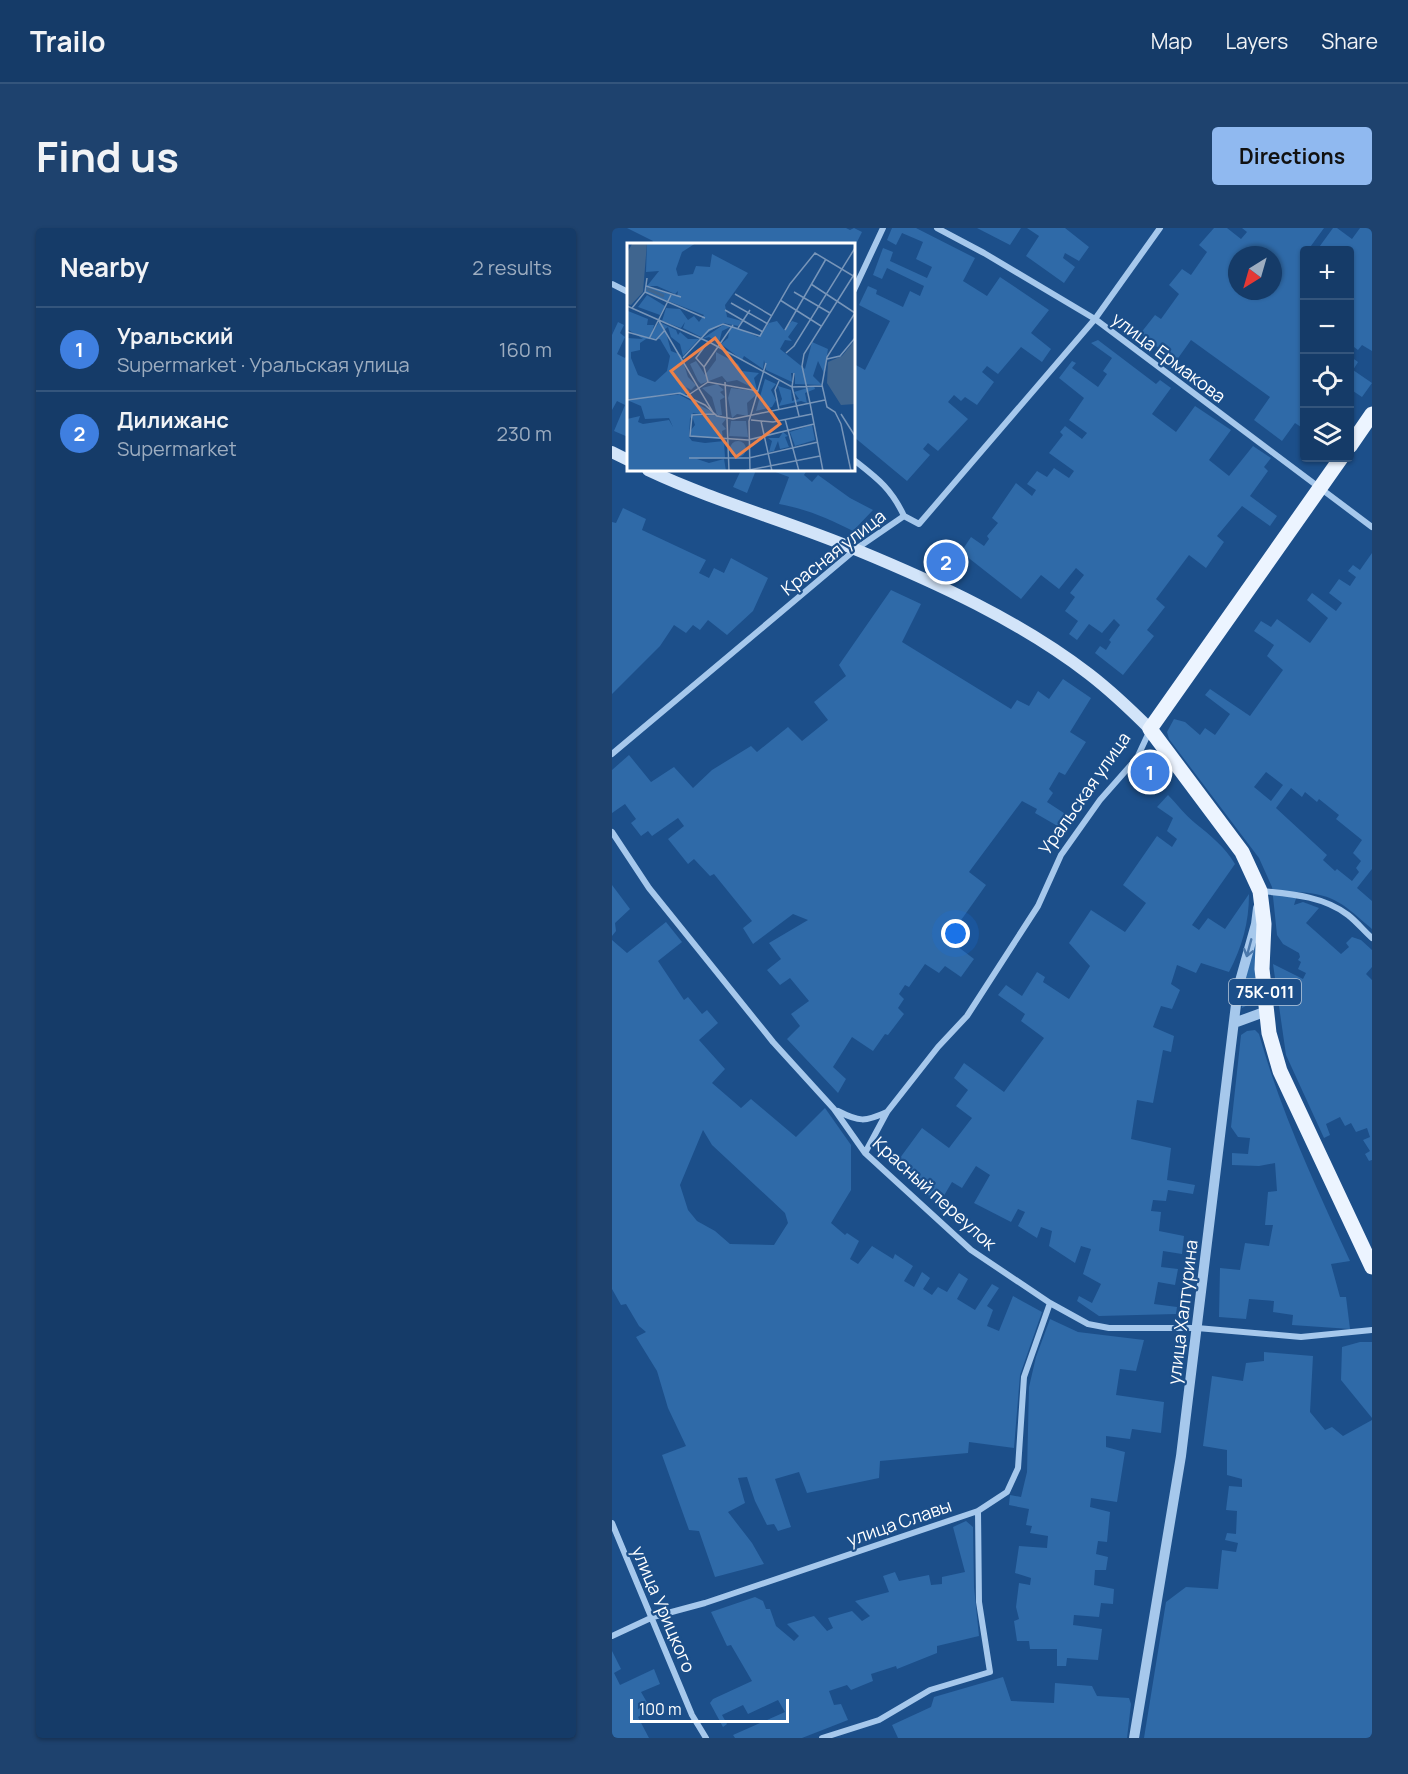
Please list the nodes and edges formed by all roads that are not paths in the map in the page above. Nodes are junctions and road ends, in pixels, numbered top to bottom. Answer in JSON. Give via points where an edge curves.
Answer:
{"nodes":[{"id":1,"x":884,"y":228,"type":"edge"},
{"id":2,"x":937,"y":228,"type":"edge"},
{"id":3,"x":1160,"y":228,"type":"edge"},
{"id":4,"x":612,"y":284,"type":"edge"},
{"id":5,"x":855,"y":288,"type":"edge"},
{"id":6,"x":627,"y":292,"type":"edge"},
{"id":7,"x":1095,"y":320,"type":"junction"},
{"id":8,"x":1372,"y":414,"type":"edge"},
{"id":9,"x":1354,"y":440,"type":"edge"},
{"id":10,"x":612,"y":452,"type":"edge"},
{"id":11,"x":627,"y":460,"type":"edge"},
{"id":12,"x":855,"y":461,"type":"edge"},
{"id":13,"x":1338,"y":462,"type":"edge"},
{"id":14,"x":650,"y":471,"type":"edge"},
{"id":15,"x":1319,"y":488,"type":"junction"},
{"id":16,"x":904,"y":516,"type":"junction"},
{"id":17,"x":1372,"y":527,"type":"edge"},
{"id":18,"x":856,"y":549,"type":"junction"},
{"id":19,"x":1150,"y":729,"type":"junction"},
{"id":20,"x":612,"y":754,"type":"edge"},
{"id":21,"x":612,"y":832,"type":"edge"},
{"id":22,"x":1260,"y":891,"type":"junction"},
{"id":23,"x":1372,"y":938,"type":"edge"},
{"id":24,"x":1267,"y":1011,"type":"junction"},
{"id":25,"x":1234,"y":1023,"type":"junction"},
{"id":26,"x":834,"y":1109,"type":"junction"},
{"id":27,"x":887,"y":1112,"type":"junction"},
{"id":28,"x":865,"y":1153,"type":"junction"},
{"id":29,"x":1372,"y":1267,"type":"edge"},
{"id":30,"x":1050,"y":1303,"type":"junction"},
{"id":31,"x":1197,"y":1328,"type":"junction"},
{"id":32,"x":1372,"y":1330,"type":"edge"},
{"id":33,"x":978,"y":1511,"type":"junction"},
{"id":34,"x":612,"y":1523,"type":"edge"},
{"id":35,"x":652,"y":1617,"type":"junction"},
{"id":36,"x":612,"y":1636,"type":"edge"},
{"id":37,"x":706,"y":1738,"type":"edge"},
{"id":38,"x":822,"y":1738,"type":"edge"},
{"id":39,"x":1134,"y":1738,"type":"edge"}],
"edges":[{"from":1,"to":5,"type":"street"},
{"from":2,"to":7,"type":"street","name":"улица Ермакова"},
{"from":3,"to":7,"type":"street","name":"Красная улица"},
{"from":4,"to":6,"type":"street"},
{"from":7,"to":15,"type":"street","name":"улица Ермакова"},
{"from":7,"to":16,"type":"street","name":"Красная улица","via":[[920,525]]},
{"from":8,"to":9,"type":"main road"},
{"from":10,"to":11,"type":"main road"},
{"from":12,"to":16,"type":"street","via":[[881,481],[896,498]]},
{"from":13,"to":15,"type":"main road","name":"Уральская улица"},
{"from":14,"to":18,"type":"main road"},
{"from":15,"to":17,"type":"street","name":"улица Ермакова"},
{"from":15,"to":19,"type":"main road","name":"Уральская улица"},
{"from":16,"to":18,"type":"street","name":"Красная улица"},
{"from":18,"to":19,"type":"main road","via":[[952,592],[1029,634],[1119,698]]},
{"from":18,"to":20,"type":"street","name":"Красная улица"},
{"from":19,"to":22,"type":"main road","number":"75К-011","via":[[1242,852]]},
{"from":19,"to":27,"type":"street","name":"Уральская улица","via":[[1137,758],[1060,855],[1038,906],[967,1016]]},
{"from":21,"to":26,"type":"street","name":"Красный переулок","via":[[649,888],[773,1042]]},
{"from":22,"to":23,"type":"street","via":[[1323,901],[1347,915]]},
{"from":22,"to":24,"type":"main road","number":"75К-011"},
{"from":22,"to":25,"type":"street","name":"улица Халтурина","one_way":true},
{"from":24,"to":25,"type":"street"},
{"from":24,"to":29,"type":"main road","number":"75К-011","via":[[1280,1071]]},
{"from":25,"to":31,"type":"street","name":"улица Халтурина"},
{"from":26,"to":27,"type":"street","via":[[853,1119],[869,1120]]},
{"from":26,"to":28,"type":"street","name":"Красный переулок"},
{"from":27,"to":28,"type":"street","name":"Уральская улица"},
{"from":28,"to":30,"type":"street","name":"Красный переулок","via":[[971,1251]]},
{"from":30,"to":31,"type":"street","name":"Красный переулок","via":[[1088,1324],[1109,1328]]},
{"from":30,"to":33,"type":"street","name":"улица Славы","via":[[1024,1377],[1018,1468],[1007,1492]]},
{"from":31,"to":32,"type":"street","name":"Красный переулок","via":[[1301,1337]]},
{"from":31,"to":39,"type":"street","name":"улица Халтурина","via":[[1181,1456]]},
{"from":33,"to":35,"type":"street","name":"улица Славы","via":[[705,1603]]},
{"from":33,"to":38,"type":"street","via":[[980,1602],[990,1672],[930,1689],[879,1720]]},
{"from":34,"to":35,"type":"street","name":"улица Урицкого"},
{"from":35,"to":36,"type":"street","name":"улица Славы"},
{"from":35,"to":37,"type":"street","name":"улица Урицкого","via":[[692,1715]]}]}
